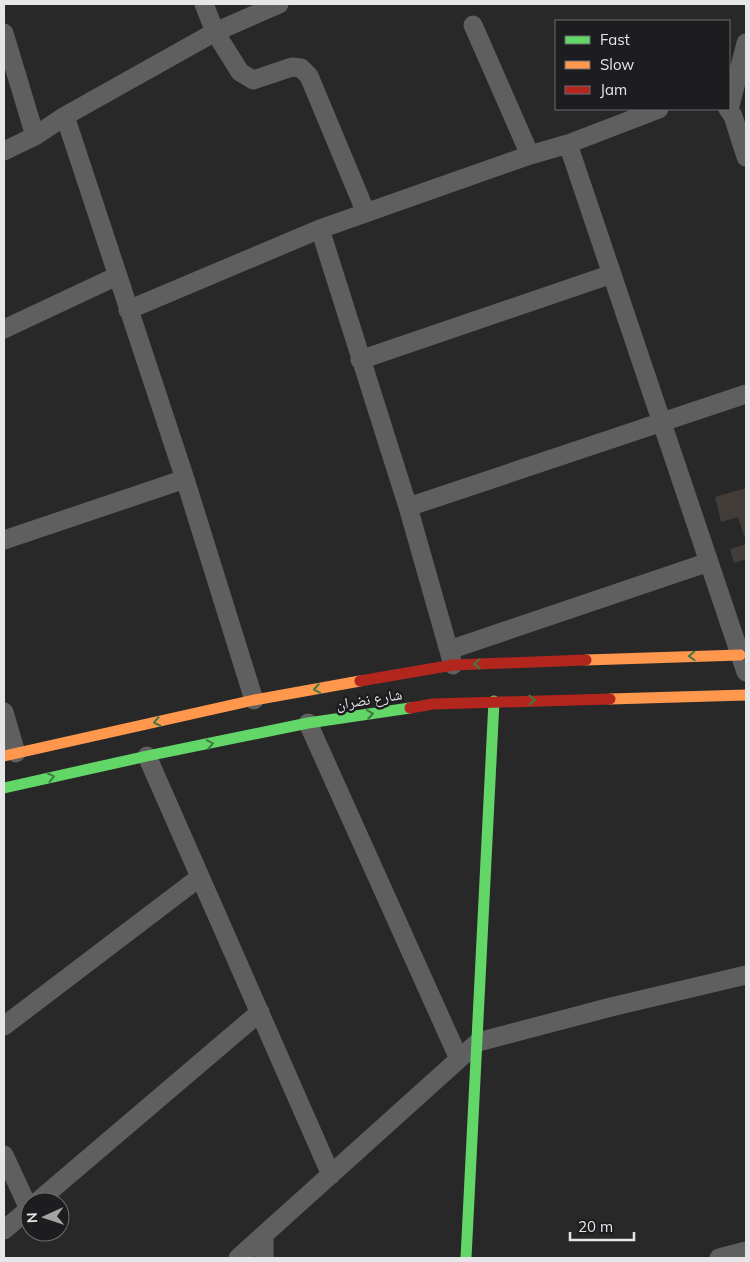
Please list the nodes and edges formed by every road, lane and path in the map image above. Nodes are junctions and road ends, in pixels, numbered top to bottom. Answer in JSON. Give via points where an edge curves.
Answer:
{"nodes":[{"id":1,"x":204,"y":4,"type":"edge"},
{"id":2,"x":279,"y":4,"type":"edge"},
{"id":3,"x":473,"y":26,"type":"dead end"},
{"id":4,"x":215,"y":32,"type":"junction"},
{"id":5,"x":4,"y":33,"type":"edge"},
{"id":6,"x":746,"y":44,"type":"edge"},
{"id":7,"x":730,"y":102,"type":"edge"},
{"id":8,"x":656,"y":110,"type":"edge"},
{"id":9,"x":729,"y":110,"type":"edge"},
{"id":10,"x":65,"y":116,"type":"junction"},
{"id":11,"x":36,"y":136,"type":"junction"},
{"id":12,"x":568,"y":144,"type":"junction"},
{"id":13,"x":4,"y":151,"type":"edge"},
{"id":14,"x":530,"y":155,"type":"junction"},
{"id":15,"x":746,"y":157,"type":"edge"},
{"id":16,"x":366,"y":213,"type":"junction"},
{"id":17,"x":320,"y":230,"type":"junction"},
{"id":18,"x":612,"y":274,"type":"junction"},
{"id":19,"x":117,"y":276,"type":"junction"},
{"id":20,"x":128,"y":310,"type":"junction"},
{"id":21,"x":4,"y":329,"type":"edge"},
{"id":22,"x":360,"y":360,"type":"junction"},
{"id":23,"x":746,"y":394,"type":"edge"},
{"id":24,"x":662,"y":422,"type":"junction"},
{"id":25,"x":184,"y":479,"type":"junction"},
{"id":26,"x":408,"y":508,"type":"junction"},
{"id":27,"x":4,"y":540,"type":"edge"},
{"id":28,"x":709,"y":562,"type":"junction"},
{"id":29,"x":451,"y":657,"type":"junction"},
{"id":30,"x":743,"y":664,"type":"edge"},
{"id":31,"x":746,"y":695,"type":"edge"},
{"id":32,"x":494,"y":701,"type":"junction"},
{"id":33,"x":255,"y":705,"type":"junction"},
{"id":34,"x":4,"y":712,"type":"edge"},
{"id":35,"x":308,"y":723,"type":"junction"},
{"id":36,"x":10,"y":754,"type":"edge"},
{"id":37,"x":147,"y":756,"type":"junction"},
{"id":38,"x":4,"y":788,"type":"edge"},
{"id":39,"x":200,"y":877,"type":"junction"},
{"id":40,"x":746,"y":975,"type":"edge"},
{"id":41,"x":260,"y":1012,"type":"junction"},
{"id":42,"x":4,"y":1026,"type":"edge"},
{"id":43,"x":478,"y":1042,"type":"junction"},
{"id":44,"x":459,"y":1059,"type":"junction"},
{"id":45,"x":4,"y":1155,"type":"edge"},
{"id":46,"x":331,"y":1175,"type":"junction"},
{"id":47,"x":24,"y":1192,"type":"edge"},
{"id":48,"x":48,"y":1192,"type":"edge"},
{"id":49,"x":20,"y":1216,"type":"edge"},
{"id":50,"x":4,"y":1230,"type":"edge"},
{"id":51,"x":264,"y":1235,"type":"junction"},
{"id":52,"x":238,"y":1258,"type":"edge"},
{"id":53,"x":264,"y":1258,"type":"edge"},
{"id":54,"x":466,"y":1258,"type":"edge"}],
"edges":[{"from":1,"to":4,"type":"street"},
{"from":2,"to":4,"type":"street"},
{"from":3,"to":14,"type":"street"},
{"from":4,"to":10,"type":"street"},
{"from":4,"to":16,"type":"street","via":[[240,72],[254,80],[292,67],[301,68],[309,76]]},
{"from":5,"to":11,"type":"street"},
{"from":6,"to":7,"type":"street"},
{"from":8,"to":12,"type":"street"},
{"from":9,"to":15,"type":"street"},
{"from":10,"to":11,"type":"street"},
{"from":10,"to":19,"type":"street"},
{"from":11,"to":13,"type":"street"},
{"from":12,"to":14,"type":"street"},
{"from":12,"to":18,"type":"street"},
{"from":14,"to":16,"type":"street"},
{"from":16,"to":17,"type":"street"},
{"from":17,"to":20,"type":"street"},
{"from":17,"to":22,"type":"street"},
{"from":18,"to":22,"type":"street"},
{"from":18,"to":24,"type":"street"},
{"from":19,"to":20,"type":"street"},
{"from":19,"to":21,"type":"street"},
{"from":20,"to":25,"type":"street"},
{"from":22,"to":26,"type":"street"},
{"from":23,"to":24,"type":"street"},
{"from":24,"to":26,"type":"street"},
{"from":24,"to":28,"type":"street"},
{"from":25,"to":27,"type":"street"},
{"from":25,"to":33,"type":"street"},
{"from":26,"to":29,"type":"street"},
{"from":28,"to":29,"type":"street"},
{"from":28,"to":30,"type":"street"},
{"from":30,"to":29,"type":"street","name":"شارع نضران","one_way":true},
{"from":29,"to":33,"type":"street","name":"شارع نضران","one_way":true},
{"from":32,"to":31,"type":"street","name":"شارع نضران","one_way":true},
{"from":35,"to":32,"type":"street","name":"شارع نضران","one_way":true,"via":[[433,704]]},
{"from":32,"to":43,"type":"street"},
{"from":33,"to":36,"type":"street","name":"شارع نضران","one_way":true},
{"from":34,"to":36,"type":"street"},
{"from":37,"to":35,"type":"street","name":"شارع نضران","one_way":true,"via":[[263,729]]},
{"from":35,"to":44,"type":"street"},
{"from":38,"to":37,"type":"street","name":"شارع نضران","one_way":true},
{"from":37,"to":39,"type":"street"},
{"from":39,"to":41,"type":"street"},
{"from":39,"to":42,"type":"street"},
{"from":40,"to":43,"type":"street"},
{"from":41,"to":46,"type":"street"},
{"from":41,"to":48,"type":"street"},
{"from":43,"to":44,"type":"street"},
{"from":43,"to":54,"type":"street"},
{"from":44,"to":46,"type":"street"},
{"from":45,"to":47,"type":"street"},
{"from":46,"to":51,"type":"street"},
{"from":49,"to":50,"type":"street"},
{"from":51,"to":52,"type":"street"},
{"from":51,"to":53,"type":"street"}]}
